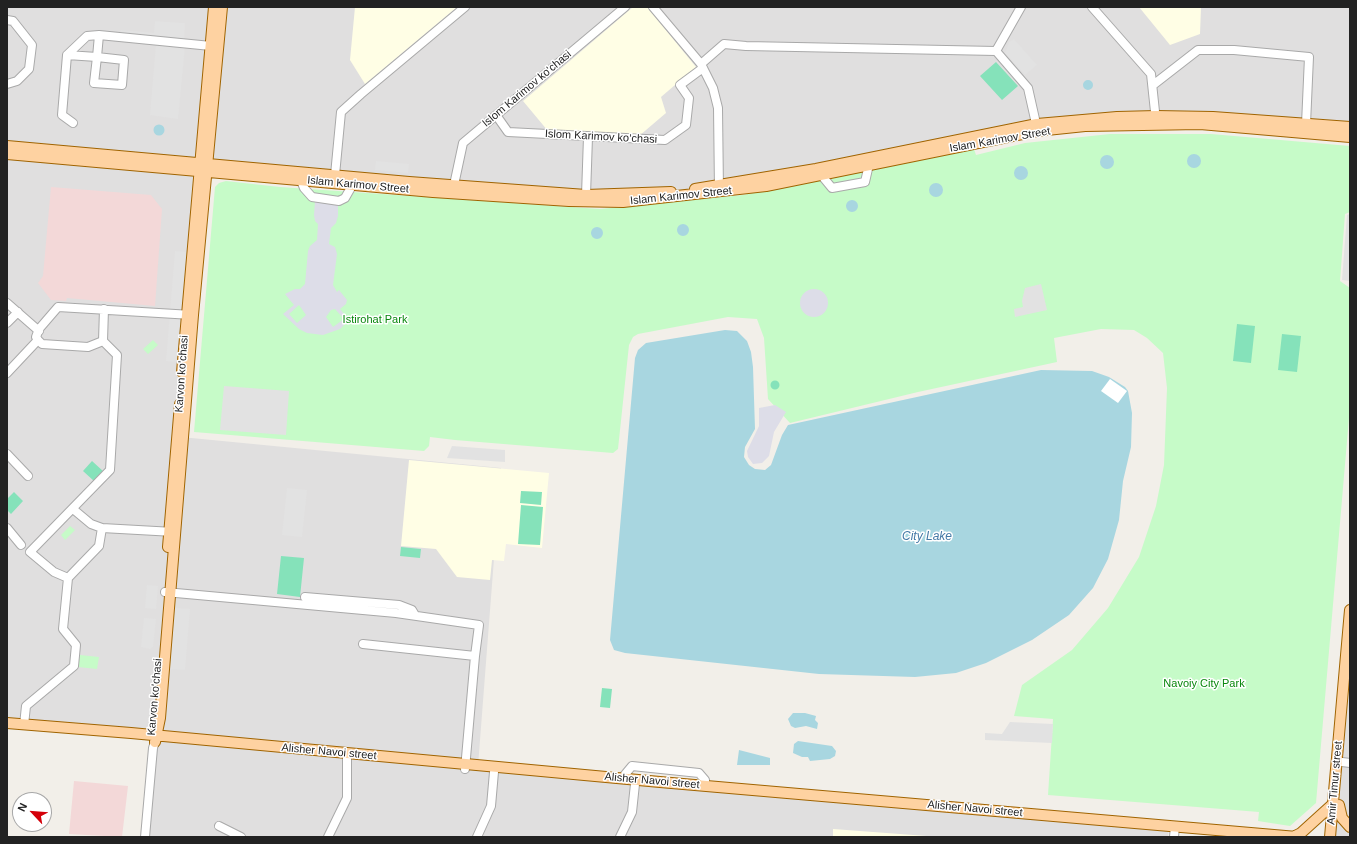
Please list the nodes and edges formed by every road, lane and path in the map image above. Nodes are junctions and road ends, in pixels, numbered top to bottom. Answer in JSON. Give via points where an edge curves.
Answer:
{"nodes":[{"id":1,"x":214,"y":7,"type":"edge"},
{"id":2,"x":222,"y":7,"type":"edge"},
{"id":3,"x":465,"y":7,"type":"edge"},
{"id":4,"x":624,"y":7,"type":"edge"},
{"id":5,"x":653,"y":7,"type":"edge"},
{"id":6,"x":1021,"y":7,"type":"edge"},
{"id":7,"x":1092,"y":7,"type":"edge"},
{"id":8,"x":7,"y":20,"type":"edge"},
{"id":9,"x":99,"y":35,"type":"junction"},
{"id":10,"x":210,"y":46,"type":"junction"},
{"id":11,"x":996,"y":51,"type":"junction"},
{"id":12,"x":67,"y":55,"type":"junction"},
{"id":13,"x":97,"y":57,"type":"junction"},
{"id":14,"x":702,"y":66,"type":"junction"},
{"id":15,"x":7,"y":84,"type":"edge"},
{"id":16,"x":1153,"y":85,"type":"junction"},
{"id":17,"x":496,"y":115,"type":"junction"},
{"id":18,"x":1156,"y":120,"type":"junction"},
{"id":19,"x":73,"y":123,"type":"dead end"},
{"id":20,"x":1306,"y":124,"type":"junction"},
{"id":21,"x":1037,"y":127,"type":"junction"},
{"id":22,"x":1350,"y":127,"type":"edge"},
{"id":23,"x":588,"y":137,"type":"junction"},
{"id":24,"x":1350,"y":137,"type":"edge"},
{"id":25,"x":7,"y":146,"type":"edge"},
{"id":26,"x":7,"y":154,"type":"edge"},
{"id":27,"x":869,"y":162,"type":"junction"},
{"id":28,"x":203,"y":167,"type":"junction"},
{"id":29,"x":818,"y":171,"type":"junction"},
{"id":30,"x":335,"y":175,"type":"junction"},
{"id":31,"x":299,"y":176,"type":"junction"},
{"id":32,"x":353,"y":184,"type":"junction"},
{"id":33,"x":454,"y":185,"type":"junction"},
{"id":34,"x":718,"y":189,"type":"junction"},
{"id":35,"x":586,"y":194,"type":"junction"},
{"id":36,"x":7,"y":302,"type":"edge"},
{"id":37,"x":104,"y":309,"type":"junction"},
{"id":38,"x":18,"y":312,"type":"junction"},
{"id":39,"x":190,"y":315,"type":"junction"},
{"id":40,"x":7,"y":323,"type":"edge"},
{"id":41,"x":39,"y":331,"type":"junction"},
{"id":42,"x":38,"y":340,"type":"junction"},
{"id":43,"x":103,"y":341,"type":"junction"},
{"id":44,"x":7,"y":373,"type":"edge"},
{"id":45,"x":7,"y":454,"type":"edge"},
{"id":46,"x":28,"y":476,"type":"dead end"},
{"id":47,"x":73,"y":509,"type":"junction"},
{"id":48,"x":7,"y":528,"type":"edge"},
{"id":49,"x":102,"y":528,"type":"junction"},
{"id":50,"x":173,"y":532,"type":"junction"},
{"id":51,"x":21,"y":545,"type":"dead end"},
{"id":52,"x":68,"y":578,"type":"junction"},
{"id":53,"x":168,"y":592,"type":"junction"},
{"id":54,"x":304,"y":597,"type":"dead end"},
{"id":55,"x":1350,"y":610,"type":"edge"},
{"id":56,"x":415,"y":615,"type":"junction"},
{"id":57,"x":363,"y":644,"type":"dead end"},
{"id":58,"x":475,"y":656,"type":"junction"},
{"id":59,"x":1350,"y":682,"type":"edge"},
{"id":60,"x":7,"y":723,"type":"edge"},
{"id":61,"x":24,"y":725,"type":"junction"},
{"id":62,"x":7,"y":729,"type":"edge"},
{"id":63,"x":153,"y":740,"type":"junction"},
{"id":64,"x":347,"y":756,"type":"junction"},
{"id":65,"x":1346,"y":762,"type":"edge"},
{"id":66,"x":465,"y":767,"type":"junction"},
{"id":67,"x":494,"y":772,"type":"junction"},
{"id":68,"x":629,"y":781,"type":"junction"},
{"id":69,"x":737,"y":791,"type":"junction"},
{"id":70,"x":1336,"y":805,"type":"junction"},
{"id":71,"x":219,"y":826,"type":"dead end"},
{"id":72,"x":1350,"y":827,"type":"edge"},
{"id":73,"x":1174,"y":832,"type":"edge"},
{"id":74,"x":145,"y":837,"type":"edge"},
{"id":75,"x":241,"y":837,"type":"edge"},
{"id":76,"x":328,"y":837,"type":"edge"},
{"id":77,"x":477,"y":837,"type":"edge"},
{"id":78,"x":620,"y":837,"type":"edge"},
{"id":79,"x":1229,"y":837,"type":"edge"},
{"id":80,"x":1293,"y":837,"type":"edge"},
{"id":81,"x":1297,"y":837,"type":"edge"},
{"id":82,"x":1330,"y":837,"type":"edge"},
{"id":83,"x":1337,"y":837,"type":"edge"}],
"edges":[{"from":1,"to":10,"type":"main road","name":"Karvon ko'chasi"},
{"from":2,"to":28,"type":"main road"},
{"from":3,"to":30,"type":"street","via":[[341,112]]},
{"from":4,"to":17,"type":"street","name":"Islom Karimov ko'chasi"},
{"from":5,"to":14,"type":"street"},
{"from":6,"to":11,"type":"street"},
{"from":7,"to":16,"type":"street","via":[[1151,74]]},
{"from":8,"to":15,"type":"street","via":[[13,21],[32,45],[29,69],[17,81]]},
{"from":9,"to":10,"type":"street"},
{"from":9,"to":12,"type":"street","via":[[87,36]]},
{"from":9,"to":13,"type":"street"},
{"from":10,"to":28,"type":"main road","name":"Karvon ko'chasi"},
{"from":11,"to":14,"type":"street","via":[[724,44]]},
{"from":11,"to":21,"type":"street","via":[[1028,88]]},
{"from":12,"to":13,"type":"street"},
{"from":12,"to":19,"type":"street","via":[[62,115]]},
{"from":13,"to":13,"type":"street","via":[[94,82],[122,85],[124,60]]},
{"from":14,"to":23,"type":"street","name":"Islom Karimov ko‘chasi","via":[[680,85],[689,98],[686,125],[665,140]]},
{"from":14,"to":34,"type":"street","via":[[713,88],[718,108]]},
{"from":16,"to":18,"type":"street"},
{"from":16,"to":20,"type":"street","via":[[1198,50],[1234,50],[1309,57]]},
{"from":17,"to":23,"type":"street","name":"Islom Karimov ko‘chasi","via":[[508,132]]},
{"from":17,"to":33,"type":"street","name":"Islom Karimov ko'chasi","via":[[463,143]]},
{"from":18,"to":20,"type":"main road","name":"Islam Karimov Street","via":[[1213,117]]},
{"from":18,"to":21,"type":"main road","name":"Islam Karimov Street","via":[[1117,117]]},
{"from":18,"to":24,"type":"main road","name":"Islam Karimov Street"},
{"from":20,"to":22,"type":"main road","name":"Islam Karimov Street"},
{"from":21,"to":27,"type":"main road","name":"Islam Karimov Street"},
{"from":23,"to":35,"type":"street"},
{"from":25,"to":28,"type":"main road","name":"Islam Karimov Street"},
{"from":26,"to":28,"type":"main road","name":"Islam Karimov Street"},
{"from":27,"to":29,"type":"main road","name":"Islam Karimov Street"},
{"from":27,"to":29,"type":"street","via":[[865,182],[832,188]]},
{"from":28,"to":31,"type":"main road","name":"Islam Karimov Street"},
{"from":28,"to":39,"type":"main road","name":"Karvon ko'chasi"},
{"from":29,"to":34,"type":"main road","name":"Islam Karimov Street"},
{"from":30,"to":31,"type":"main road","name":"Islam Karimov Street"},
{"from":30,"to":33,"type":"main road","name":"Islam Karimov Street"},
{"from":31,"to":32,"type":"main road","name":"Islam Karimov Street"},
{"from":31,"to":32,"type":"street","via":[[312,198],[339,201],[345,198]]},
{"from":32,"to":34,"type":"main road","name":"Islam Karimov Street","via":[[597,203],[654,200]]},
{"from":33,"to":35,"type":"main road","name":"Islam Karimov Street"},
{"from":34,"to":35,"type":"main road","name":"Islam Karimov Street"},
{"from":36,"to":38,"type":"street"},
{"from":37,"to":39,"type":"street"},
{"from":37,"to":41,"type":"street","via":[[58,307]]},
{"from":37,"to":43,"type":"street"},
{"from":38,"to":40,"type":"street"},
{"from":38,"to":41,"type":"street"},
{"from":39,"to":50,"type":"main road","name":"Karvon ko'chasi"},
{"from":41,"to":42,"type":"street","via":[[36,337]]},
{"from":42,"to":43,"type":"street","via":[[42,344],[88,347]]},
{"from":42,"to":44,"type":"street"},
{"from":43,"to":47,"type":"street","via":[[117,354],[110,470]]},
{"from":45,"to":46,"type":"street"},
{"from":47,"to":49,"type":"street","via":[[90,524]]},
{"from":47,"to":52,"type":"street","via":[[30,552],[54,572]]},
{"from":48,"to":51,"type":"street"},
{"from":49,"to":50,"type":"street"},
{"from":49,"to":52,"type":"street","via":[[99,546]]},
{"from":50,"to":53,"type":"main road","name":"Karvon ko'chasi"},
{"from":52,"to":61,"type":"street","via":[[63,629],[76,645],[74,666],[26,706]]},
{"from":53,"to":56,"type":"street"},
{"from":53,"to":63,"type":"main road","name":"Karvon ko'chasi"},
{"from":54,"to":56,"type":"street","via":[[399,605],[412,610]]},
{"from":55,"to":70,"type":"main road","name":"Amir Timur street"},
{"from":56,"to":58,"type":"street","via":[[479,625]]},
{"from":57,"to":58,"type":"street"},
{"from":58,"to":66,"type":"street"},
{"from":59,"to":65,"type":"main road","name":"Amir Timur street"},
{"from":60,"to":61,"type":"main road","name":"Alisher Navoi street"},
{"from":61,"to":63,"type":"main road","name":"Alisher Navoi street"},
{"from":62,"to":63,"type":"main road","name":"Alisher Navoi street"},
{"from":63,"to":64,"type":"main road","name":"Alisher Navoi street"},
{"from":63,"to":74,"type":"street"},
{"from":64,"to":66,"type":"main road","name":"Alisher Navoi street"},
{"from":64,"to":76,"type":"street","via":[[347,798]]},
{"from":65,"to":70,"type":"main road","name":"Amir Timur street"},
{"from":66,"to":67,"type":"main road","name":"Alisher Navoi street"},
{"from":66,"to":68,"type":"main road","name":"Alisher Navoi street"},
{"from":67,"to":68,"type":"main road","name":"Alisher Navoi street"},
{"from":67,"to":77,"type":"street","via":[[491,806]]},
{"from":68,"to":69,"type":"main road","name":"Alisher Navoi street"},
{"from":68,"to":69,"type":"main road","name":"Alisher Navoi street","via":[[705,786]]},
{"from":68,"to":78,"type":"street","via":[[632,812]]},
{"from":69,"to":73,"type":"main road","name":"Alisher Navoi street","via":[[993,813]]},
{"from":70,"to":72,"type":"main road"},
{"from":70,"to":80,"type":"main road"},
{"from":70,"to":82,"type":"main road","name":"Amir Timur street"},
{"from":70,"to":83,"type":"main road","name":"Amir Timur street"},
{"from":71,"to":75,"type":"street"},
{"from":73,"to":79,"type":"main road","name":"Alisher Navoi street"},
{"from":73,"to":80,"type":"main road","name":"Alisher Navoi street"},
{"from":80,"to":81,"type":"main road","name":"Alisher Navoi street"}]}
